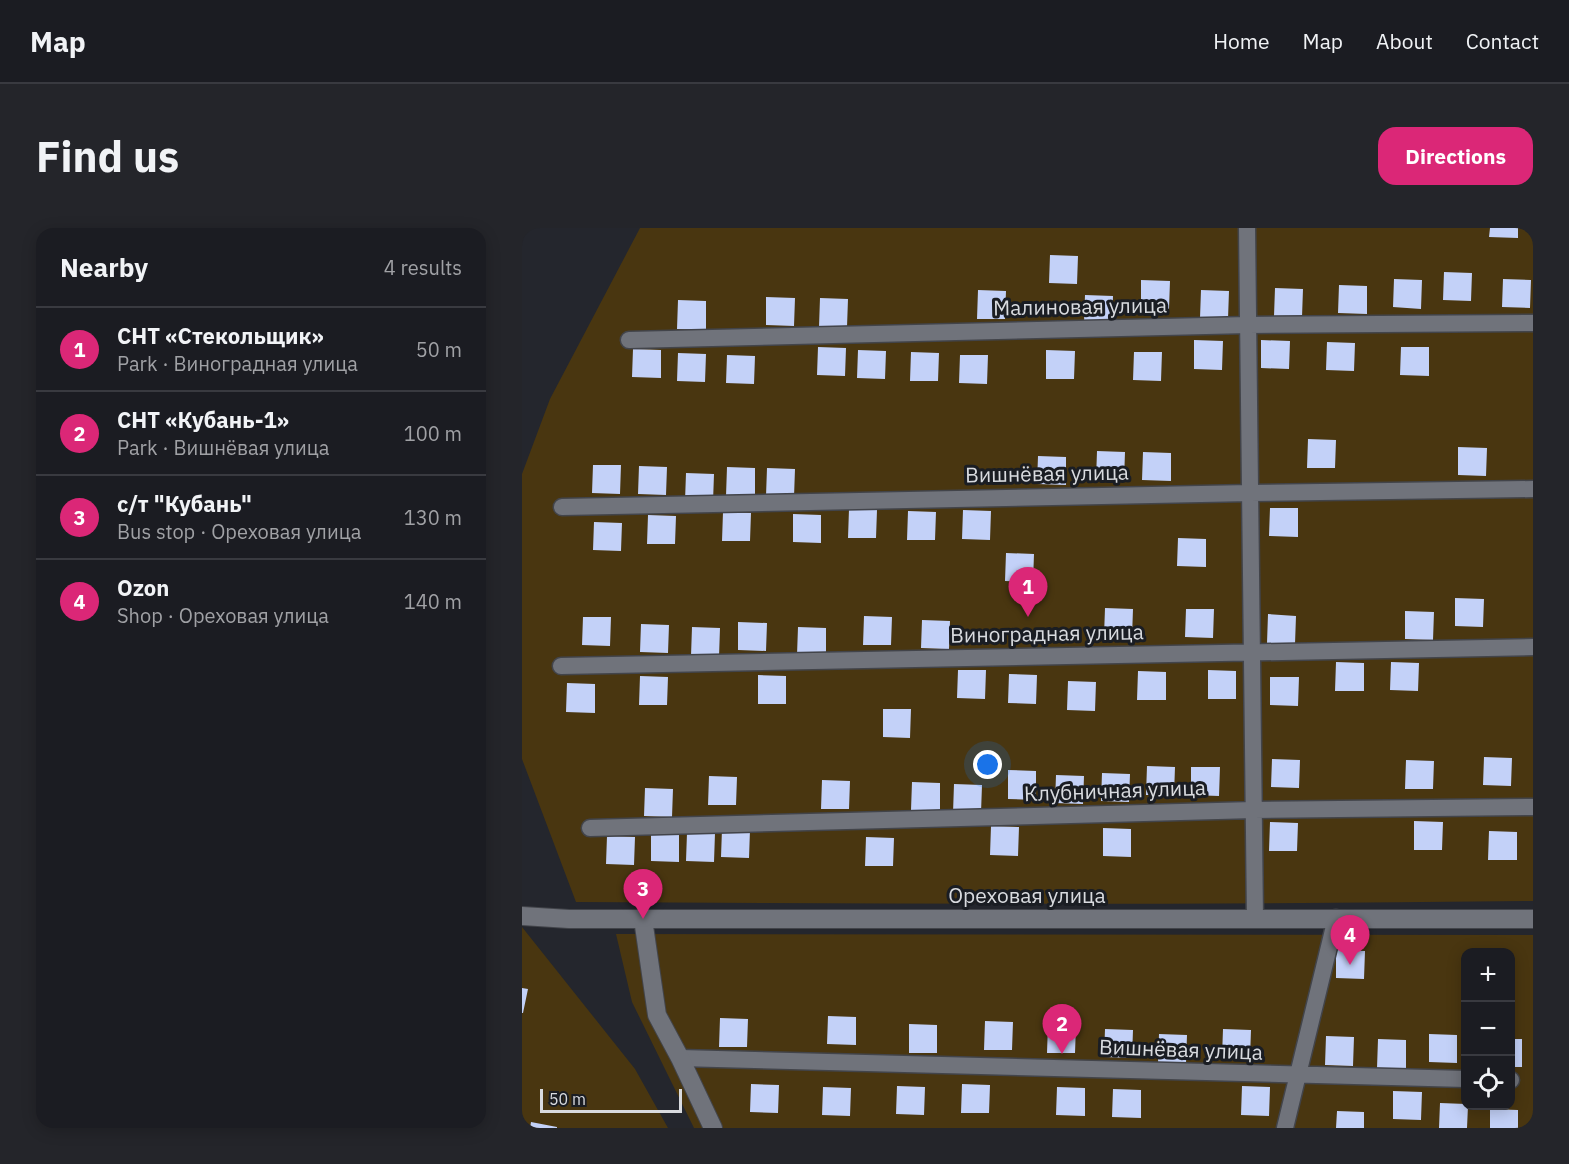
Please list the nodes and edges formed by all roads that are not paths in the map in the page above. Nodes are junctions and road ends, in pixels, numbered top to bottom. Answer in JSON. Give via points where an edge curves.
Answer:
{"nodes":[{"id":1,"x":1247,"y":228,"type":"edge"},
{"id":2,"x":1533,"y":323,"type":"edge"},
{"id":3,"x":1248,"y":325,"type":"junction"},
{"id":4,"x":629,"y":340,"type":"dead end"},
{"id":5,"x":1533,"y":489,"type":"edge"},
{"id":6,"x":1250,"y":492,"type":"junction"},
{"id":7,"x":562,"y":507,"type":"dead end"},
{"id":8,"x":1533,"y":647,"type":"edge"},
{"id":9,"x":1252,"y":652,"type":"junction"},
{"id":10,"x":561,"y":666,"type":"dead end"},
{"id":11,"x":1533,"y":807,"type":"edge"},
{"id":12,"x":1254,"y":810,"type":"junction"},
{"id":13,"x":590,"y":828,"type":"dead end"},
{"id":14,"x":522,"y":916,"type":"edge"},
{"id":15,"x":1336,"y":918,"type":"junction"},
{"id":16,"x":642,"y":919,"type":"junction"},
{"id":17,"x":1255,"y":919,"type":"junction"},
{"id":18,"x":1533,"y":919,"type":"edge"},
{"id":19,"x":680,"y":1058,"type":"junction"},
{"id":20,"x":1298,"y":1076,"type":"junction"},
{"id":21,"x":1461,"y":1079,"type":"edge"},
{"id":22,"x":713,"y":1128,"type":"edge"},
{"id":23,"x":1285,"y":1128,"type":"edge"}],
"edges":[{"from":1,"to":3,"type":"street"},
{"from":2,"to":3,"type":"street","name":"Малиновая улица"},
{"from":3,"to":4,"type":"street","name":"Малиновая улица"},
{"from":3,"to":6,"type":"street"},
{"from":5,"to":6,"type":"street","name":"Вишнёвая улица"},
{"from":6,"to":7,"type":"street","name":"Вишнёвая улица"},
{"from":6,"to":9,"type":"street"},
{"from":8,"to":9,"type":"street","name":"Виноградная улица"},
{"from":9,"to":10,"type":"street","name":"Виноградная улица"},
{"from":9,"to":12,"type":"street"},
{"from":11,"to":12,"type":"street","name":"Клубничная улица"},
{"from":12,"to":13,"type":"street","name":"Клубничная улица"},
{"from":12,"to":17,"type":"street"},
{"from":14,"to":16,"type":"street","name":"Ореховая улица"},
{"from":15,"to":17,"type":"street","name":"Ореховая улица"},
{"from":15,"to":18,"type":"street","name":"Ореховая улица"},
{"from":15,"to":20,"type":"street"},
{"from":16,"to":17,"type":"street","name":"Ореховая улица"},
{"from":16,"to":19,"type":"street","via":[[657,1015]]},
{"from":19,"to":20,"type":"street","name":"Вишнёвая улица"},
{"from":19,"to":22,"type":"street"},
{"from":20,"to":21,"type":"street","name":"Вишнёвая улица"},
{"from":20,"to":23,"type":"street"}]}
